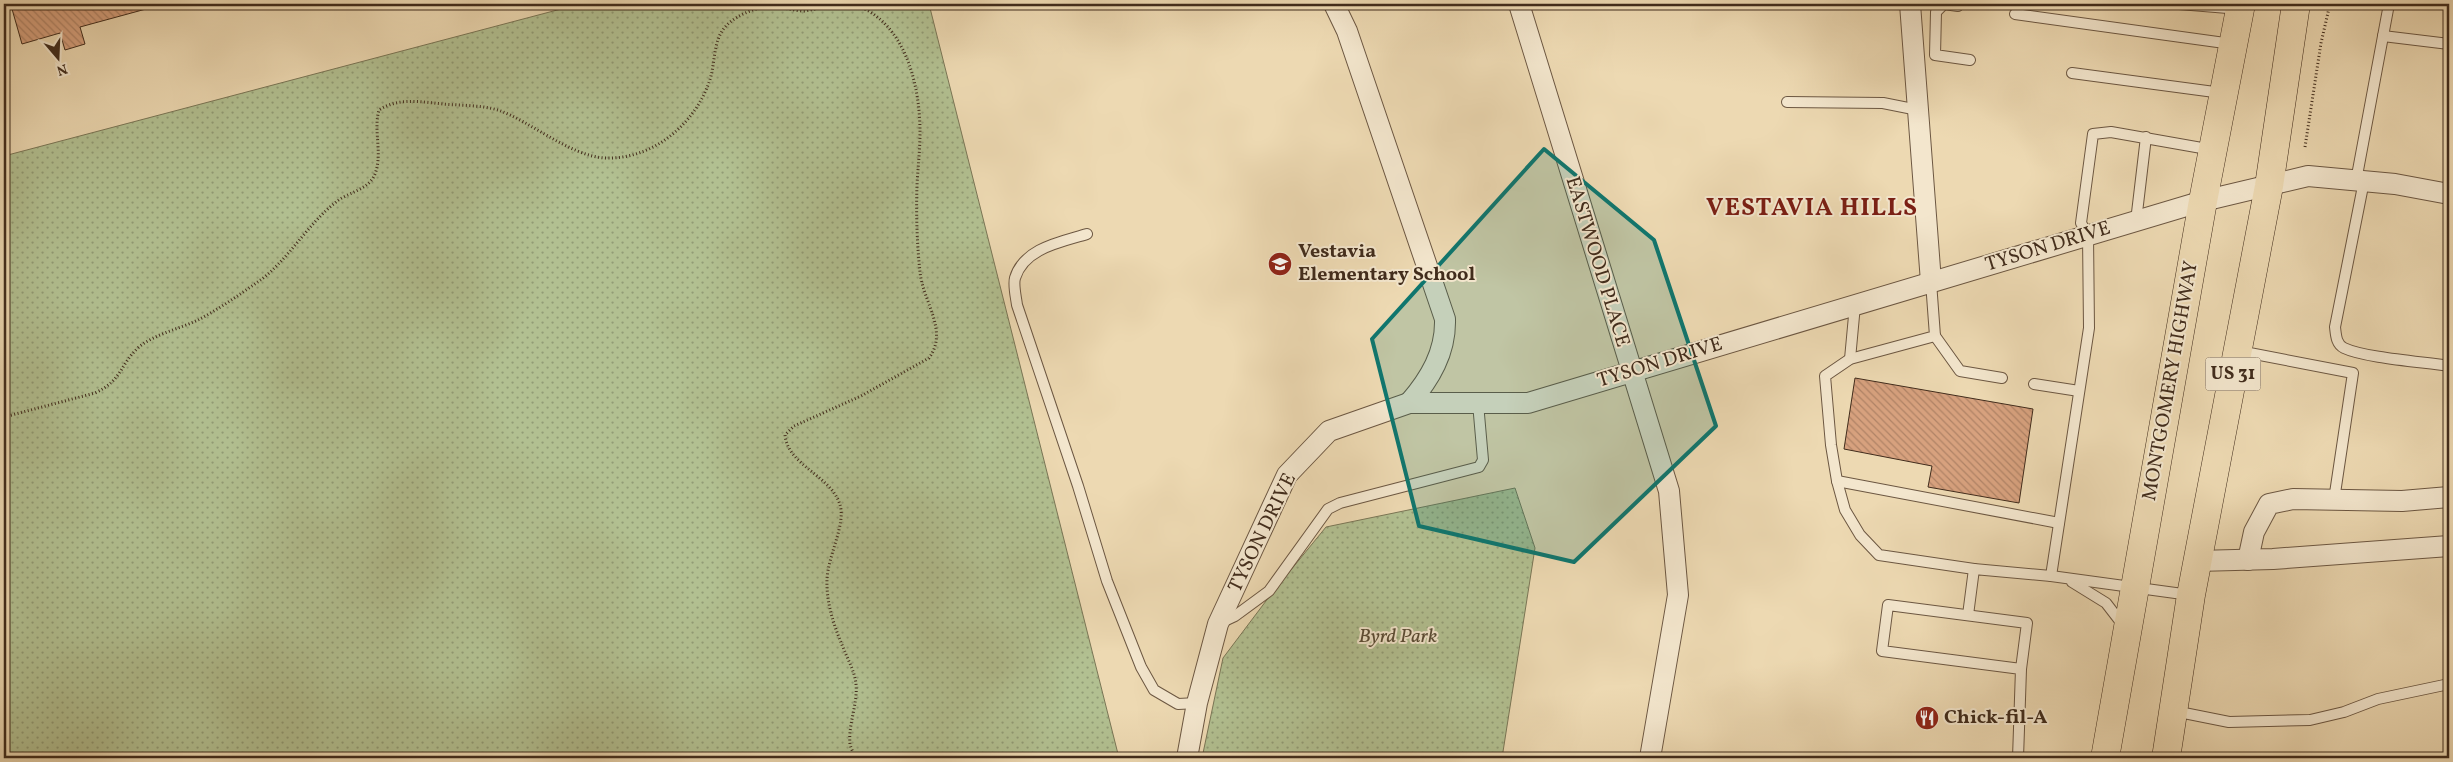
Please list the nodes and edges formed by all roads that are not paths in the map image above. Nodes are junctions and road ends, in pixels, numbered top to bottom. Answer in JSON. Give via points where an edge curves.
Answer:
{"nodes":[{"id":1,"x":1334,"y":4,"type":"edge"},
{"id":2,"x":1518,"y":4,"type":"edge"},
{"id":3,"x":1910,"y":4,"type":"edge"},
{"id":4,"x":2179,"y":4,"type":"edge"},
{"id":5,"x":2296,"y":4,"type":"edge"},
{"id":6,"x":2389,"y":4,"type":"edge"},
{"id":7,"x":1958,"y":6,"type":"dead end"},
{"id":8,"x":2241,"y":7,"type":"edge"},
{"id":9,"x":2015,"y":14,"type":"dead end"},
{"id":10,"x":2383,"y":36,"type":"junction"},
{"id":11,"x":2233,"y":44,"type":"junction"},
{"id":12,"x":2449,"y":44,"type":"edge"},
{"id":13,"x":1970,"y":60,"type":"dead end"},
{"id":14,"x":2072,"y":73,"type":"dead end"},
{"id":15,"x":2224,"y":94,"type":"junction"},
{"id":16,"x":1787,"y":102,"type":"dead end"},
{"id":17,"x":1918,"y":110,"type":"junction"},
{"id":18,"x":2146,"y":137,"type":"junction"},
{"id":19,"x":2213,"y":150,"type":"junction"},
{"id":20,"x":2360,"y":181,"type":"junction"},
{"id":21,"x":2269,"y":186,"type":"junction"},
{"id":22,"x":2449,"y":194,"type":"edge"},
{"id":23,"x":2203,"y":201,"type":"junction"},
{"id":24,"x":2136,"y":221,"type":"junction"},
{"id":25,"x":1087,"y":234,"type":"dead end"},
{"id":26,"x":2088,"y":235,"type":"junction"},
{"id":27,"x":1931,"y":282,"type":"junction"},
{"id":28,"x":1855,"y":305,"type":"junction"},
{"id":29,"x":1935,"y":336,"type":"junction"},
{"id":30,"x":2237,"y":351,"type":"junction"},
{"id":31,"x":1850,"y":359,"type":"junction"},
{"id":32,"x":2449,"y":366,"type":"edge"},
{"id":33,"x":1631,"y":372,"type":"junction"},
{"id":34,"x":2002,"y":378,"type":"dead end"},
{"id":35,"x":2034,"y":384,"type":"dead end"},
{"id":36,"x":2080,"y":391,"type":"junction"},
{"id":37,"x":1409,"y":403,"type":"junction"},
{"id":38,"x":1478,"y":403,"type":"junction"},
{"id":39,"x":1837,"y":482,"type":"junction"},
{"id":40,"x":2449,"y":497,"type":"edge"},
{"id":41,"x":2334,"y":500,"type":"junction"},
{"id":42,"x":2059,"y":523,"type":"junction"},
{"id":43,"x":2449,"y":546,"type":"edge"},
{"id":44,"x":2248,"y":560,"type":"junction"},
{"id":45,"x":2198,"y":561,"type":"junction"},
{"id":46,"x":1974,"y":569,"type":"junction"},
{"id":47,"x":2051,"y":576,"type":"junction"},
{"id":48,"x":2067,"y":578,"type":"junction"},
{"id":49,"x":2135,"y":588,"type":"junction"},
{"id":50,"x":2191,"y":595,"type":"junction"},
{"id":51,"x":1968,"y":615,"type":"junction"},
{"id":52,"x":1218,"y":624,"type":"junction"},
{"id":53,"x":2127,"y":630,"type":"junction"},
{"id":54,"x":2021,"y":668,"type":"junction"},
{"id":55,"x":2449,"y":684,"type":"edge"},
{"id":56,"x":1197,"y":703,"type":"junction"},
{"id":57,"x":2173,"y":711,"type":"junction"},
{"id":58,"x":1187,"y":758,"type":"edge"},
{"id":59,"x":1650,"y":758,"type":"edge"},
{"id":60,"x":2018,"y":758,"type":"edge"},
{"id":61,"x":2105,"y":758,"type":"edge"},
{"id":62,"x":2166,"y":758,"type":"edge"}],
"edges":[{"from":1,"to":37,"type":"street","via":[[1347,30],[1441,304],[1445,332],[1442,348],[1426,381]]},
{"from":2,"to":33,"type":"street","name":"EASTWOOD PLACE"},
{"from":3,"to":17,"type":"street"},
{"from":4,"to":8,"type":"lane"},
{"from":5,"to":21,"type":"main road","number":"US 31"},
{"from":6,"to":10,"type":"lane"},
{"from":7,"to":13,"type":"lane","via":[[1944,4],[1936,12],[1935,55]]},
{"from":8,"to":11,"type":"main road","name":"MONTGOMERY HIGHWAY","number":"US 31"},
{"from":9,"to":11,"type":"lane"},
{"from":10,"to":12,"type":"lane"},
{"from":10,"to":20,"type":"lane"},
{"from":11,"to":15,"type":"main road","name":"MONTGOMERY HIGHWAY","number":"US 31"},
{"from":14,"to":15,"type":"lane"},
{"from":15,"to":19,"type":"main road","name":"MONTGOMERY HIGHWAY","number":"US 31"},
{"from":16,"to":17,"type":"lane","via":[[1882,103]]},
{"from":17,"to":27,"type":"street"},
{"from":18,"to":19,"type":"lane"},
{"from":18,"to":24,"type":"lane"},
{"from":18,"to":26,"type":"lane","via":[[2111,132],[2093,134],[2081,223]]},
{"from":19,"to":23,"type":"main road","name":"MONTGOMERY HIGHWAY","number":"US 31"},
{"from":20,"to":21,"type":"street","name":"TYSON DRIVE","via":[[2308,176]]},
{"from":20,"to":22,"type":"street","name":"TYSON DRIVE"},
{"from":20,"to":32,"type":"lane","via":[[2335,327],[2336,340],[2342,347],[2362,353]]},
{"from":21,"to":23,"type":"street","name":"TYSON DRIVE"},
{"from":21,"to":30,"type":"main road","number":"US 31"},
{"from":23,"to":24,"type":"street","name":"TYSON DRIVE"},
{"from":23,"to":49,"type":"main road","name":"MONTGOMERY HIGHWAY","number":"US 31"},
{"from":24,"to":26,"type":"street","name":"TYSON DRIVE"},
{"from":25,"to":56,"type":"lane","via":[[1047,247],[1025,259],[1014,279],[1017,305],[1107,581],[1141,667],[1154,690],[1178,704]]},
{"from":26,"to":27,"type":"street","name":"TYSON DRIVE"},
{"from":26,"to":36,"type":"lane","via":[[2089,328]]},
{"from":27,"to":28,"type":"street","name":"TYSON DRIVE"},
{"from":27,"to":29,"type":"lane"},
{"from":28,"to":31,"type":"lane"},
{"from":28,"to":33,"type":"street","name":"TYSON DRIVE"},
{"from":29,"to":31,"type":"lane"},
{"from":29,"to":34,"type":"lane","via":[[1960,371]]},
{"from":30,"to":41,"type":"lane","via":[[2353,373]]},
{"from":30,"to":45,"type":"main road","number":"US 31"},
{"from":31,"to":39,"type":"lane","via":[[1825,376]]},
{"from":33,"to":38,"type":"street","name":"TYSON DRIVE","via":[[1528,403]]},
{"from":33,"to":59,"type":"street","name":"EASTWOOD PLACE","via":[[1669,492],[1678,596]]},
{"from":35,"to":36,"type":"lane"},
{"from":36,"to":42,"type":"lane"},
{"from":37,"to":38,"type":"street","name":"TYSON DRIVE"},
{"from":37,"to":52,"type":"street","name":"TYSON DRIVE","via":[[1329,431],[1287,475]]},
{"from":38,"to":52,"type":"lane","via":[[1483,460],[1479,467],[1340,503],[1328,509],[1269,591],[1235,616]]},
{"from":39,"to":42,"type":"lane"},
{"from":39,"to":46,"type":"lane","via":[[1845,510],[1860,535],[1879,555]]},
{"from":40,"to":41,"type":"street","via":[[2402,501]]},
{"from":41,"to":44,"type":"street","via":[[2293,499],[2269,504],[2254,532]]},
{"from":42,"to":47,"type":"lane"},
{"from":43,"to":44,"type":"street"},
{"from":44,"to":45,"type":"street"},
{"from":45,"to":50,"type":"main road","number":"US 31"},
{"from":46,"to":47,"type":"lane"},
{"from":46,"to":51,"type":"lane"},
{"from":47,"to":48,"type":"lane"},
{"from":48,"to":49,"type":"lane"},
{"from":48,"to":53,"type":"lane","via":[[2106,603]]},
{"from":49,"to":50,"type":"lane"},
{"from":49,"to":53,"type":"main road","name":"MONTGOMERY HIGHWAY","number":"US 31"},
{"from":50,"to":57,"type":"main road","number":"US 31"},
{"from":51,"to":54,"type":"lane","via":[[2028,623]]},
{"from":51,"to":54,"type":"lane","via":[[1888,605],[1882,650]]},
{"from":52,"to":56,"type":"street","name":"TYSON DRIVE"},
{"from":53,"to":61,"type":"main road","name":"MONTGOMERY HIGHWAY","number":"US 31"},
{"from":54,"to":60,"type":"lane"},
{"from":55,"to":57,"type":"lane","via":[[2378,699],[2310,720],[2229,722]]},
{"from":56,"to":58,"type":"street","name":"TYSON DRIVE"},
{"from":57,"to":62,"type":"main road","number":"US 31"}]}
